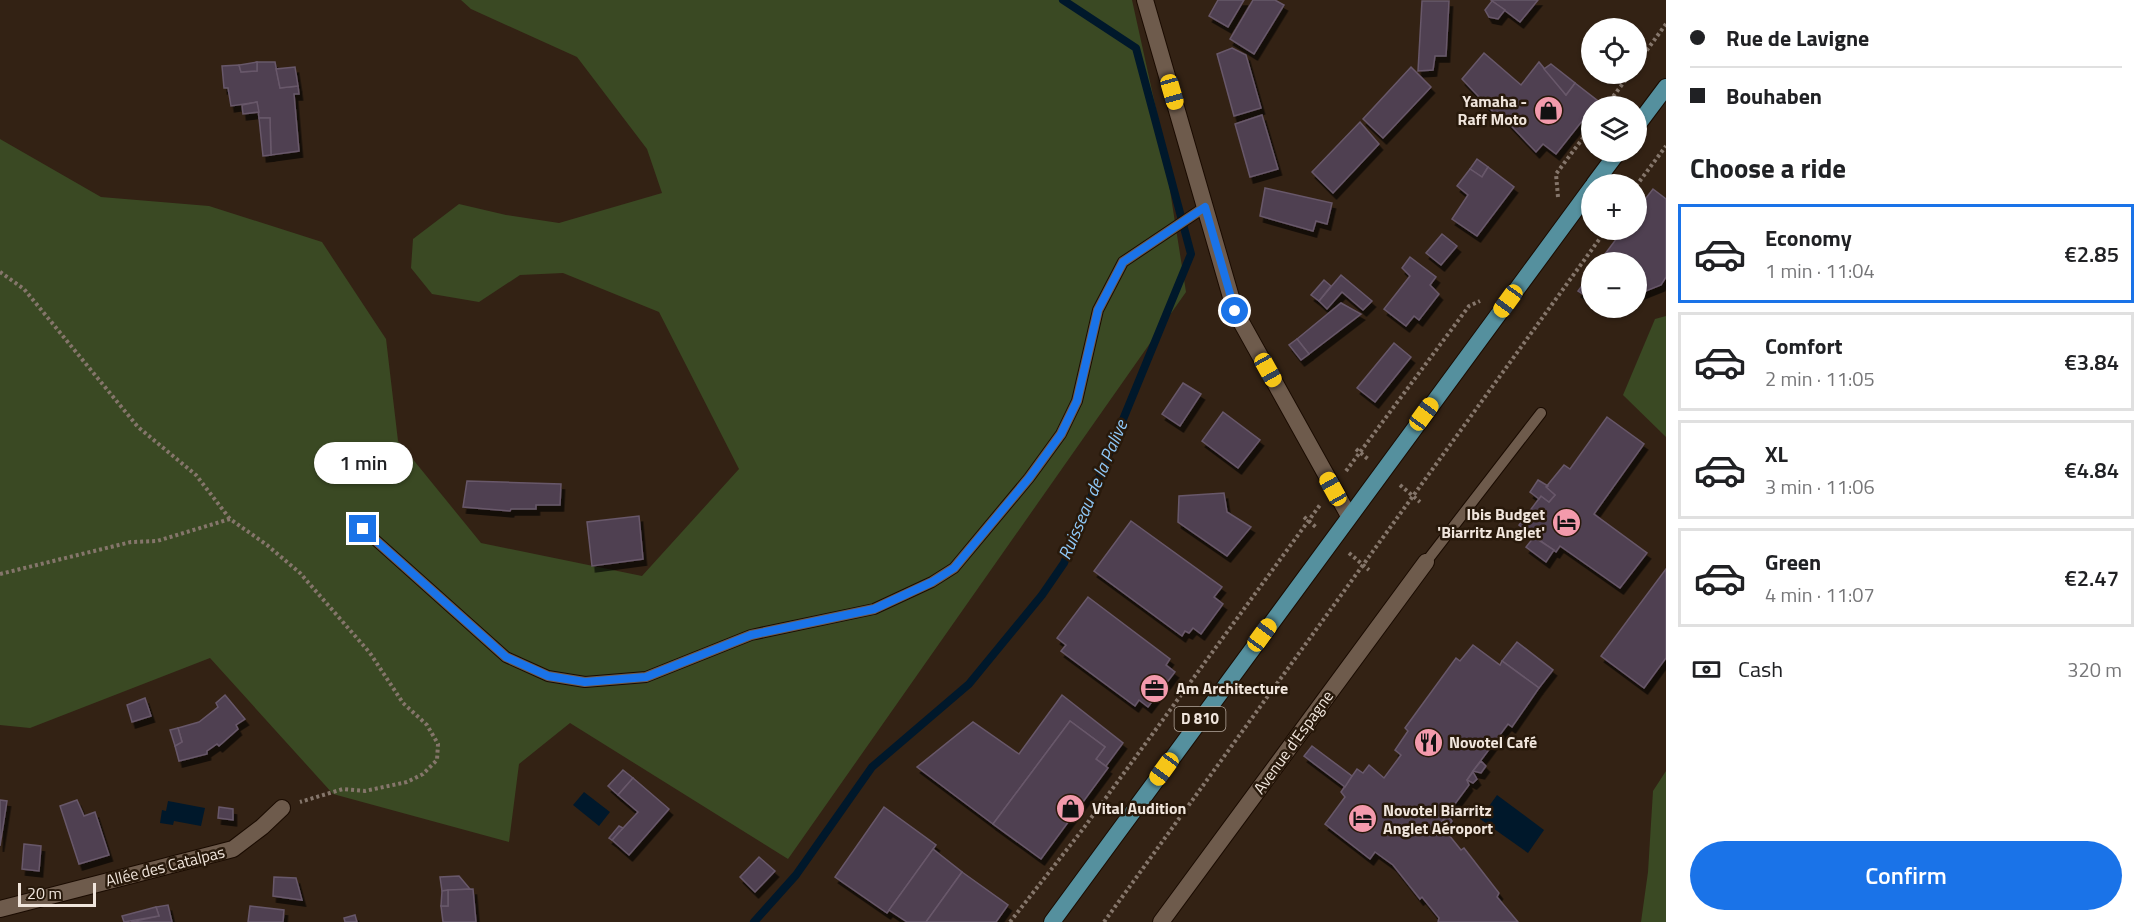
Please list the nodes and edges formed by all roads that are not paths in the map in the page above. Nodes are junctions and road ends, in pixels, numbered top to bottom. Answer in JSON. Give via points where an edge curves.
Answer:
{"nodes":[{"id":1,"x":1145,"y":0,"type":"edge"},
{"id":2,"x":1666,"y":87,"type":"edge"},
{"id":3,"x":1647,"y":112,"type":"edge"},
{"id":4,"x":1581,"y":202,"type":"edge"},
{"id":5,"x":1201,"y":209,"type":"junction"},
{"id":6,"x":1541,"y":413,"type":"dead end"},
{"id":7,"x":1349,"y":516,"type":"junction"},
{"id":8,"x":363,"y":529,"type":"dead end"},
{"id":9,"x":1426,"y":561,"type":"joint"},
{"id":10,"x":282,"y":808,"type":"road end"},
{"id":11,"x":0,"y":909,"type":"edge"},
{"id":12,"x":1052,"y":922,"type":"edge"},
{"id":13,"x":1161,"y":922,"type":"edge"}],
"edges":[{"from":1,"to":5,"type":"street"},
{"from":2,"to":3,"type":"main road"},
{"from":4,"to":7,"type":"main road","number":"D 810"},
{"from":5,"to":7,"type":"street","via":[[1235,311]]},
{"from":5,"to":8,"type":"lane","via":[[1123,262],[1098,310],[1077,401],[1061,434],[1029,478],[954,568],[874,609],[751,635],[646,677],[585,682],[548,676],[506,657]]},
{"from":6,"to":9,"type":"lane"},
{"from":7,"to":12,"type":"main road","number":"D 810"},
{"from":9,"to":13,"type":"street","name":"Avenue d'Espagne"},
{"from":10,"to":11,"type":"street","name":"Allée des Catalpas","via":[[233,849]]}]}
